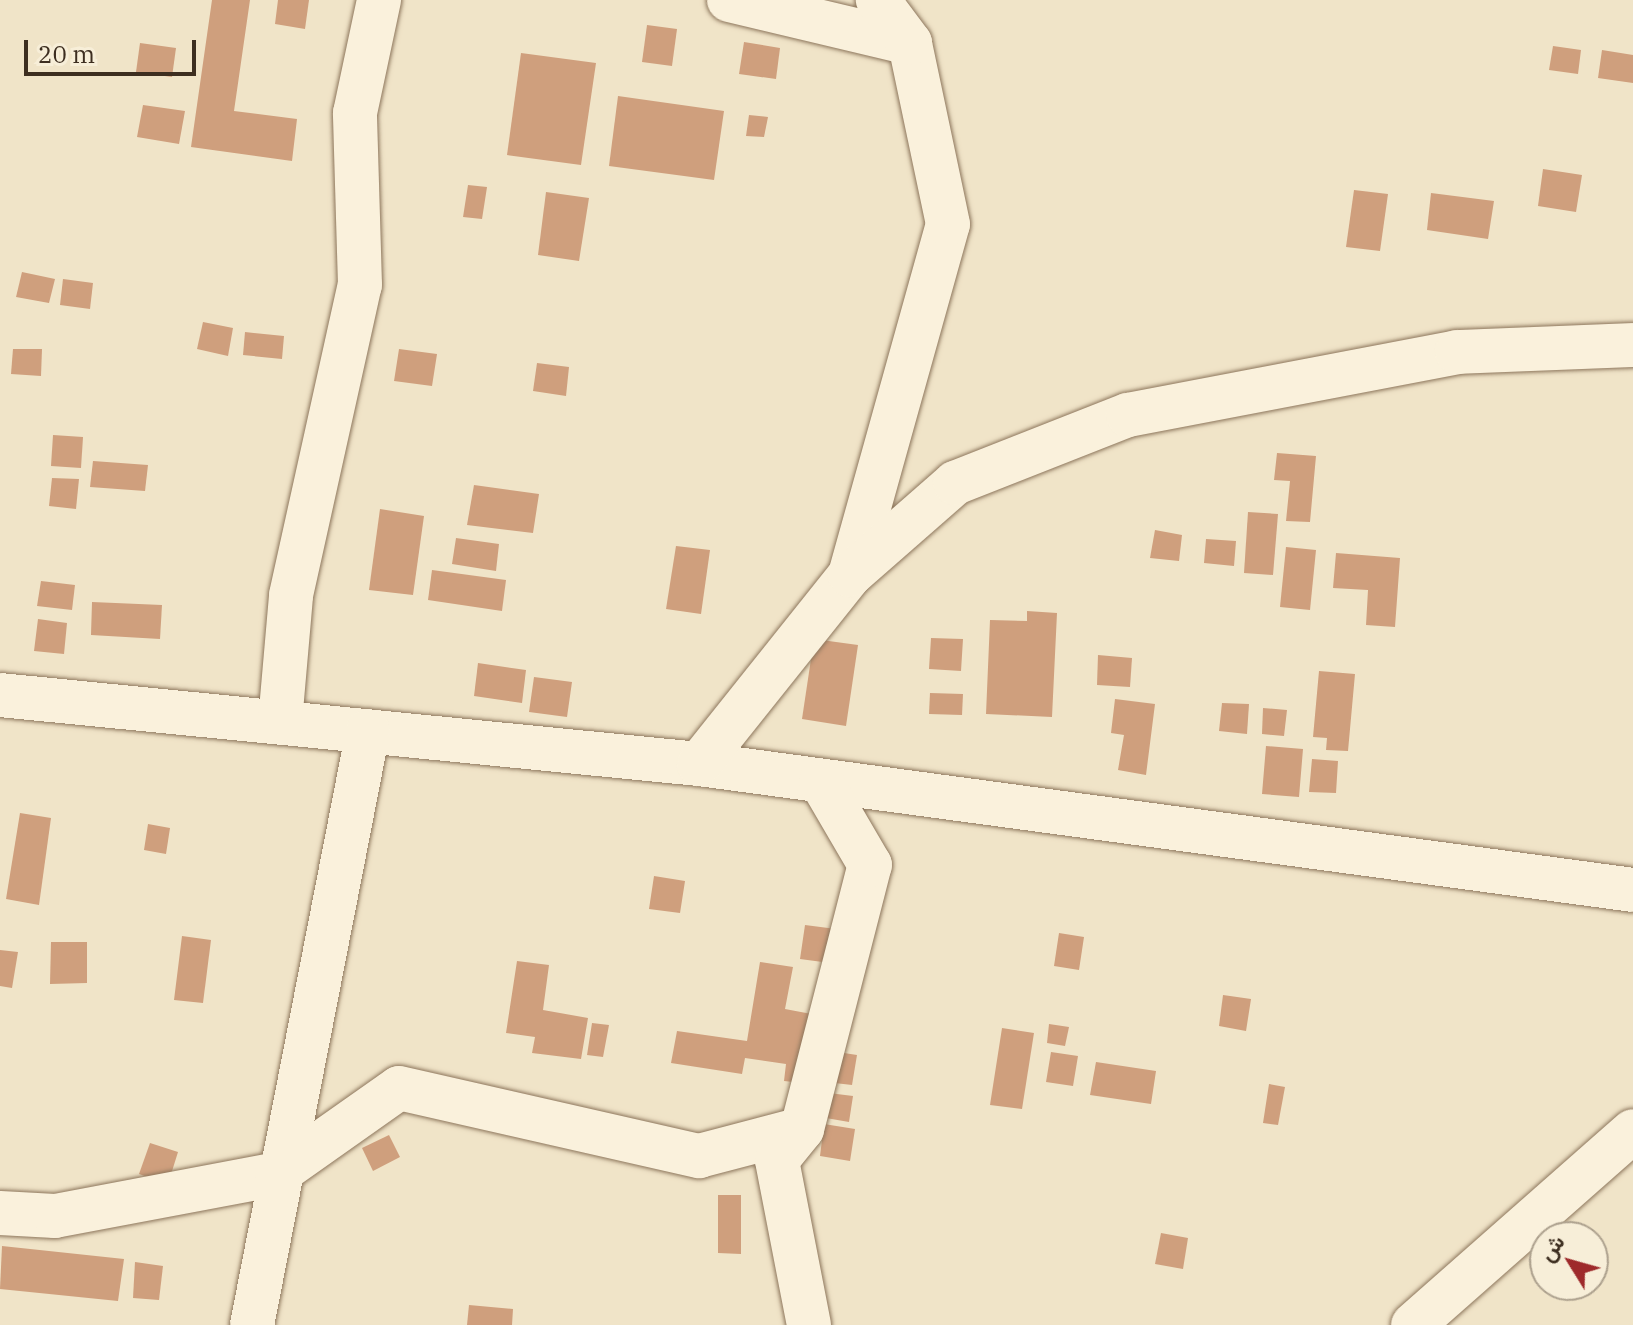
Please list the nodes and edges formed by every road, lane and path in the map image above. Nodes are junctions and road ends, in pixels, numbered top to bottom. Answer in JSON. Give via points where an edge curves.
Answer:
{"nodes":[{"id":1,"x":379,"y":0,"type":"edge"},
{"id":2,"x":729,"y":0,"type":"edge"},
{"id":3,"x":878,"y":0,"type":"edge"},
{"id":4,"x":910,"y":43,"type":"junction"},
{"id":5,"x":1633,"y":345,"type":"edge"},
{"id":6,"x":850,"y":575,"type":"junction"},
{"id":7,"x":0,"y":695,"type":"edge"},
{"id":8,"x":280,"y":722,"type":"junction"},
{"id":9,"x":368,"y":731,"type":"junction"},
{"id":10,"x":699,"y":764,"type":"junction"},
{"id":11,"x":821,"y":781,"type":"junction"},
{"id":12,"x":1633,"y":890,"type":"edge"},
{"id":13,"x":802,"y":1129,"type":"junction"},
{"id":14,"x":1633,"y":1131,"type":"edge"},
{"id":15,"x":277,"y":1174,"type":"junction"},
{"id":16,"x":0,"y":1213,"type":"edge"},
{"id":17,"x":252,"y":1325,"type":"edge"},
{"id":18,"x":809,"y":1325,"type":"edge"},
{"id":19,"x":1413,"y":1325,"type":"edge"}],
"edges":[{"from":1,"to":8,"type":"street","via":[[355,113],[360,285],[291,595]]},
{"from":2,"to":4,"type":"street"},
{"from":3,"to":4,"type":"street"},
{"from":4,"to":6,"type":"street","via":[[948,224]]},
{"from":5,"to":6,"type":"street","via":[[1457,352],[1128,415],[955,483]]},
{"from":6,"to":10,"type":"street"},
{"from":7,"to":8,"type":"street"},
{"from":8,"to":9,"type":"street"},
{"from":9,"to":10,"type":"street"},
{"from":9,"to":15,"type":"street"},
{"from":10,"to":11,"type":"street"},
{"from":11,"to":12,"type":"street"},
{"from":11,"to":13,"type":"street","via":[[870,865]]},
{"from":13,"to":15,"type":"street","via":[[699,1156],[399,1088]]},
{"from":13,"to":18,"type":"street","via":[[777,1160]]},
{"from":14,"to":19,"type":"street"},
{"from":15,"to":16,"type":"street","via":[[55,1216]]},
{"from":15,"to":17,"type":"street"}]}
